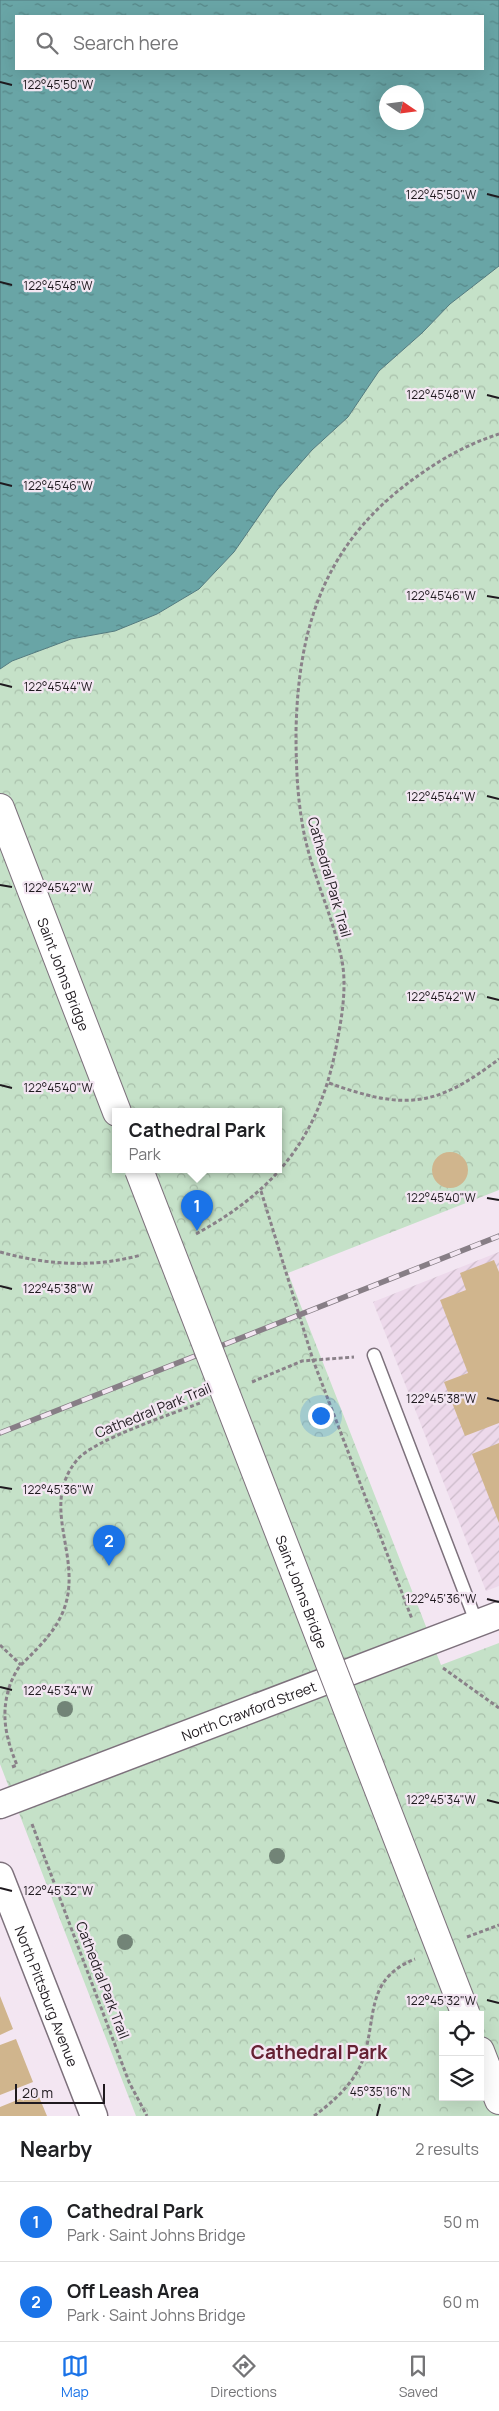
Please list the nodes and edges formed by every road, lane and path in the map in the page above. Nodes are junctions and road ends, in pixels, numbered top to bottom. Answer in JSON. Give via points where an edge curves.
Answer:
{"nodes":[{"id":1,"x":499,"y":434,"type":"edge"},
{"id":2,"x":0,"y":808,"type":"edge"},
{"id":3,"x":499,"y":1059,"type":"edge"},
{"id":4,"x":115,"y":1108,"type":"edge"},
{"id":5,"x":140,"y":1173,"type":"edge"},
{"id":6,"x":261,"y":1191,"type":"dead end"},
{"id":7,"x":374,"y":1355,"type":"joint"},
{"id":8,"x":313,"y":1360,"type":"junction"},
{"id":9,"x":245,"y":1385,"type":"dead end"},
{"id":10,"x":208,"y":1400,"type":"dead end"},
{"id":11,"x":488,"y":1619,"type":"edge"},
{"id":12,"x":413,"y":1621,"type":"dead end"},
{"id":13,"x":0,"y":1645,"type":"edge"},
{"id":14,"x":21,"y":1664,"type":"junction"},
{"id":15,"x":443,"y":1667,"type":"dead end"},
{"id":16,"x":499,"y":1708,"type":"edge"},
{"id":17,"x":17,"y":1765,"type":"dead end"},
{"id":18,"x":0,"y":1805,"type":"edge"},
{"id":19,"x":31,"y":1823,"type":"dead end"},
{"id":20,"x":0,"y":1876,"type":"edge"},
{"id":21,"x":499,"y":1925,"type":"edge"},
{"id":22,"x":466,"y":1938,"type":"dead end"},
{"id":23,"x":422,"y":1956,"type":"dead end"},
{"id":24,"x":464,"y":2011,"type":"edge"},
{"id":25,"x":482,"y":2056,"type":"edge"},
{"id":26,"x":499,"y":2100,"type":"edge"},
{"id":27,"x":94,"y":2116,"type":"edge"},
{"id":28,"x":147,"y":2116,"type":"edge"},
{"id":29,"x":314,"y":2116,"type":"edge"}],
"edges":[{"from":1,"to":3,"type":"path","name":"Cathedral Park Trail","via":[[447,456],[401,487],[367,518],[332,568],[304,639],[296,753],[302,824],[342,959],[342,1017],[329,1082],[373,1097],[410,1101],[425,1099],[457,1088]]},
{"from":2,"to":4,"type":"main road","name":"Saint Johns Bridge"},
{"from":5,"to":24,"type":"main road","name":"Saint Johns Bridge","bridge":true},
{"from":6,"to":8,"type":"path"},
{"from":7,"to":8,"type":"path"},
{"from":7,"to":11,"type":"lane"},
{"from":8,"to":9,"type":"path","via":[[302,1361]]},
{"from":8,"to":12,"type":"path"},
{"from":10,"to":14,"type":"path","name":"Cathedral Park Trail","via":[[88,1448],[77,1460],[62,1486],[60,1497],[68,1553],[67,1602],[52,1632]]},
{"from":11,"to":18,"type":"street","name":"North Crawford Street"},
{"from":13,"to":14,"type":"path"},
{"from":14,"to":17,"type":"path","name":"Cathedral Park Trail","via":[[6,1690],[1,1717]]},
{"from":15,"to":16,"type":"path"},
{"from":19,"to":28,"type":"path","name":"Cathedral Park Trail","via":[[129,2082]]},
{"from":20,"to":27,"type":"street","name":"North Pittsburg Avenue"},
{"from":21,"to":22,"type":"path"},
{"from":23,"to":29,"type":"path","via":[[395,1968],[384,1980],[361,2064],[343,2090]]},
{"from":25,"to":26,"type":"main road"}]}
